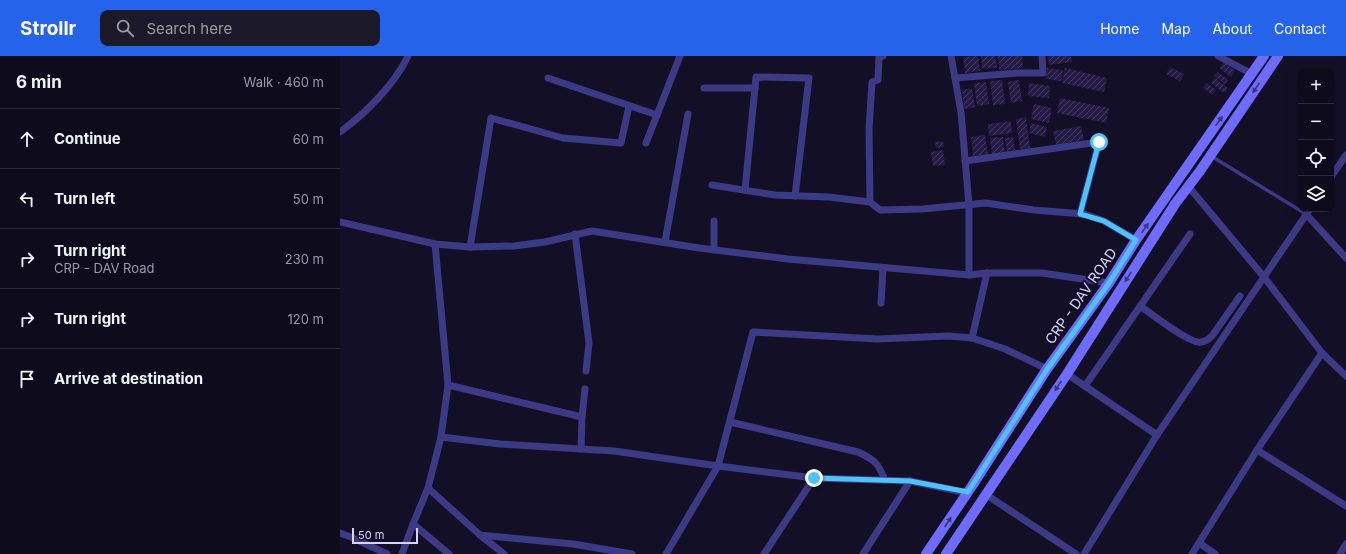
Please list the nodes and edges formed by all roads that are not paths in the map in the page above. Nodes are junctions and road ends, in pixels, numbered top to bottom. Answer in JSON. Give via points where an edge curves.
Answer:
{"nodes":[{"id":1,"x":408,"y":56,"type":"edge"},
{"id":2,"x":680,"y":56,"type":"edge"},
{"id":3,"x":882,"y":56,"type":"edge"},
{"id":4,"x":951,"y":56,"type":"edge"},
{"id":5,"x":1042,"y":56,"type":"edge"},
{"id":6,"x":1218,"y":56,"type":"edge"},
{"id":7,"x":1264,"y":56,"type":"edge"},
{"id":8,"x":1278,"y":56,"type":"edge"},
{"id":9,"x":1252,"y":74,"type":"junction"},
{"id":10,"x":548,"y":78,"type":"dead end"},
{"id":11,"x":955,"y":78,"type":"junction"},
{"id":12,"x":704,"y":88,"type":"dead end"},
{"id":13,"x":755,"y":88,"type":"junction"},
{"id":14,"x":629,"y":106,"type":"junction"},
{"id":15,"x":688,"y":114,"type":"dead end"},
{"id":16,"x":657,"y":115,"type":"junction"},
{"id":17,"x":340,"y":132,"type":"edge"},
{"id":18,"x":646,"y":143,"type":"dead end"},
{"id":19,"x":1346,"y":155,"type":"edge"},
{"id":20,"x":1210,"y":156,"type":"junction"},
{"id":21,"x":965,"y":161,"type":"junction"},
{"id":22,"x":1332,"y":176,"type":"edge"},
{"id":23,"x":712,"y":185,"type":"dead end"},
{"id":24,"x":1188,"y":186,"type":"junction"},
{"id":25,"x":745,"y":190,"type":"junction"},
{"id":26,"x":795,"y":196,"type":"junction"},
{"id":27,"x":870,"y":202,"type":"junction"},
{"id":28,"x":969,"y":205,"type":"junction"},
{"id":29,"x":1298,"y":206,"type":"edge"},
{"id":30,"x":1308,"y":212,"type":"edge"},
{"id":31,"x":1080,"y":214,"type":"junction"},
{"id":32,"x":714,"y":221,"type":"dead end"},
{"id":33,"x":340,"y":222,"type":"edge"},
{"id":34,"x":575,"y":234,"type":"junction"},
{"id":35,"x":1190,"y":234,"type":"dead end"},
{"id":36,"x":1136,"y":240,"type":"junction"},
{"id":37,"x":665,"y":242,"type":"junction"},
{"id":38,"x":435,"y":244,"type":"junction"},
{"id":39,"x":470,"y":247,"type":"junction"},
{"id":40,"x":714,"y":250,"type":"junction"},
{"id":41,"x":1346,"y":258,"type":"edge"},
{"id":42,"x":883,"y":268,"type":"junction"},
{"id":43,"x":987,"y":273,"type":"junction"},
{"id":44,"x":969,"y":276,"type":"junction"},
{"id":45,"x":1264,"y":277,"type":"junction"},
{"id":46,"x":1109,"y":283,"type":"junction"},
{"id":47,"x":1240,"y":296,"type":"dead end"},
{"id":48,"x":881,"y":303,"type":"dead end"},
{"id":49,"x":1140,"y":306,"type":"junction"},
{"id":50,"x":972,"y":338,"type":"junction"},
{"id":51,"x":1322,"y":353,"type":"junction"},
{"id":52,"x":1048,"y":368,"type":"junction"},
{"id":53,"x":586,"y":372,"type":"dead end"},
{"id":54,"x":1067,"y":374,"type":"junction"},
{"id":55,"x":1346,"y":376,"type":"edge"},
{"id":56,"x":448,"y":385,"type":"junction"},
{"id":57,"x":1085,"y":386,"type":"junction"},
{"id":58,"x":585,"y":389,"type":"dead end"},
{"id":59,"x":582,"y":417,"type":"junction"},
{"id":60,"x":1016,"y":417,"type":"junction"},
{"id":61,"x":730,"y":422,"type":"junction"},
{"id":62,"x":1030,"y":428,"type":"junction"},
{"id":63,"x":1157,"y":434,"type":"junction"},
{"id":64,"x":441,"y":437,"type":"junction"},
{"id":65,"x":581,"y":449,"type":"junction"},
{"id":66,"x":1257,"y":450,"type":"junction"},
{"id":67,"x":718,"y":466,"type":"junction"},
{"id":68,"x":814,"y":478,"type":"junction"},
{"id":69,"x":885,"y":480,"type":"junction"},
{"id":70,"x":910,"y":481,"type":"junction"},
{"id":71,"x":428,"y":488,"type":"junction"},
{"id":72,"x":968,"y":492,"type":"junction"},
{"id":73,"x":985,"y":494,"type":"junction"},
{"id":74,"x":1346,"y":506,"type":"edge"},
{"id":75,"x":412,"y":524,"type":"junction"},
{"id":76,"x":340,"y":533,"type":"edge"},
{"id":77,"x":480,"y":535,"type":"junction"},
{"id":78,"x":1199,"y":542,"type":"junction"},
{"id":79,"x":1346,"y":544,"type":"edge"},
{"id":80,"x":502,"y":553,"type":"edge"},
{"id":81,"x":387,"y":554,"type":"edge"},
{"id":82,"x":402,"y":554,"type":"edge"},
{"id":83,"x":449,"y":554,"type":"edge"},
{"id":84,"x":632,"y":554,"type":"edge"},
{"id":85,"x":666,"y":554,"type":"edge"},
{"id":86,"x":764,"y":554,"type":"edge"},
{"id":87,"x":863,"y":554,"type":"edge"},
{"id":88,"x":926,"y":554,"type":"edge"},
{"id":89,"x":946,"y":554,"type":"edge"},
{"id":90,"x":1076,"y":554,"type":"edge"},
{"id":91,"x":1084,"y":554,"type":"edge"},
{"id":92,"x":1192,"y":554,"type":"edge"},
{"id":93,"x":1215,"y":554,"type":"edge"},
{"id":94,"x":1340,"y":554,"type":"edge"}],
"edges":[{"from":1,"to":17,"type":"street","via":[[394,80],[380,96]]},
{"from":2,"to":16,"type":"street"},
{"from":3,"to":27,"type":"street","via":[[879,57],[878,80],[872,82],[869,130]]},
{"from":4,"to":11,"type":"street"},
{"from":5,"to":11,"type":"street","via":[[1043,73]]},
{"from":6,"to":9,"type":"street"},
{"from":7,"to":9,"type":"street","name":"CRP - DAV ROAD"},
{"from":8,"to":20,"type":"street","name":"CRP - DAV ROAD","one_way":true},
{"from":36,"to":9,"type":"street","name":"CRP - DAV ROAD","one_way":true},
{"from":10,"to":14,"type":"street"},
{"from":11,"to":21,"type":"street"},
{"from":12,"to":13,"type":"street"},
{"from":13,"to":25,"type":"street"},
{"from":13,"to":26,"type":"street","via":[[756,78],[809,78]]},
{"from":14,"to":16,"type":"street"},
{"from":14,"to":39,"type":"street","via":[[621,143],[563,138],[491,118]]},
{"from":15,"to":37,"type":"street"},
{"from":16,"to":18,"type":"street"},
{"from":19,"to":22,"type":"street"},
{"from":20,"to":24,"type":"street","name":"CRP - DAV ROAD"},
{"from":20,"to":29,"type":"lane"},
{"from":21,"to":28,"type":"street"},
{"from":21,"to":31,"type":"street","via":[[1099,142]]},
{"from":23,"to":25,"type":"street"},
{"from":24,"to":45,"type":"street"},
{"from":24,"to":54,"type":"street","name":"CRP - DAV ROAD","one_way":true},
{"from":25,"to":26,"type":"street"},
{"from":26,"to":27,"type":"street"},
{"from":27,"to":28,"type":"street","via":[[880,210]]},
{"from":28,"to":31,"type":"street","via":[[986,203]]},
{"from":28,"to":44,"type":"street"},
{"from":30,"to":41,"type":"street"},
{"from":30,"to":45,"type":"street"},
{"from":31,"to":36,"type":"street","via":[[1104,221]]},
{"from":32,"to":40,"type":"street"},
{"from":33,"to":38,"type":"street"},
{"from":34,"to":37,"type":"street","via":[[592,231]]},
{"from":34,"to":39,"type":"street","via":[[514,246]]},
{"from":34,"to":53,"type":"street","via":[[589,343]]},
{"from":35,"to":49,"type":"street"},
{"from":36,"to":46,"type":"street","name":"CRP - DAV ROAD"},
{"from":37,"to":40,"type":"street"},
{"from":38,"to":39,"type":"street"},
{"from":38,"to":56,"type":"street"},
{"from":40,"to":42,"type":"street","via":[[788,260]]},
{"from":42,"to":44,"type":"street"},
{"from":42,"to":48,"type":"street"},
{"from":43,"to":44,"type":"street"},
{"from":43,"to":46,"type":"street","via":[[1042,273]]},
{"from":43,"to":50,"type":"street"},
{"from":45,"to":51,"type":"street"},
{"from":45,"to":63,"type":"street"},
{"from":46,"to":52,"type":"street","name":"CRP - DAV ROAD"},
{"from":47,"to":49,"type":"street","via":[[1212,336],[1200,343],[1189,340]]},
{"from":49,"to":57,"type":"street"},
{"from":50,"to":52,"type":"street"},
{"from":50,"to":61,"type":"street","via":[[949,336],[877,339],[753,332]]},
{"from":51,"to":55,"type":"street"},
{"from":51,"to":66,"type":"street"},
{"from":52,"to":60,"type":"street","name":"CRP - DAV ROAD"},
{"from":54,"to":57,"type":"street"},
{"from":54,"to":62,"type":"street","name":"CRP - DAV ROAD","one_way":true},
{"from":56,"to":59,"type":"street"},
{"from":56,"to":64,"type":"street"},
{"from":57,"to":63,"type":"street"},
{"from":58,"to":59,"type":"street"},
{"from":59,"to":65,"type":"street"},
{"from":60,"to":62,"type":"street"},
{"from":60,"to":72,"type":"street","name":"CRP - DAV ROAD"},
{"from":61,"to":67,"type":"street"},
{"from":61,"to":69,"type":"street","via":[[858,452],[872,458]]},
{"from":62,"to":73,"type":"street","name":"CRP - DAV ROAD"},
{"from":63,"to":91,"type":"street"},
{"from":64,"to":65,"type":"street"},
{"from":64,"to":71,"type":"street"},
{"from":65,"to":67,"type":"street","via":[[614,451]]},
{"from":66,"to":74,"type":"street"},
{"from":66,"to":78,"type":"street"},
{"from":67,"to":68,"type":"street"},
{"from":67,"to":85,"type":"street"},
{"from":68,"to":69,"type":"street"},
{"from":68,"to":86,"type":"street"},
{"from":69,"to":70,"type":"street"},
{"from":70,"to":72,"type":"street"},
{"from":70,"to":87,"type":"street"},
{"from":71,"to":75,"type":"street"},
{"from":71,"to":77,"type":"street"},
{"from":88,"to":72,"type":"street","name":"CRP - DAV ROAD","one_way":true},
{"from":73,"to":89,"type":"street","name":"CRP - DAV ROAD"},
{"from":73,"to":90,"type":"street"},
{"from":75,"to":82,"type":"street"},
{"from":75,"to":83,"type":"street"},
{"from":76,"to":81,"type":"street"},
{"from":77,"to":80,"type":"street"},
{"from":77,"to":84,"type":"street","via":[[573,544]]},
{"from":78,"to":92,"type":"street"},
{"from":78,"to":93,"type":"street"},
{"from":79,"to":94,"type":"street"}]}
